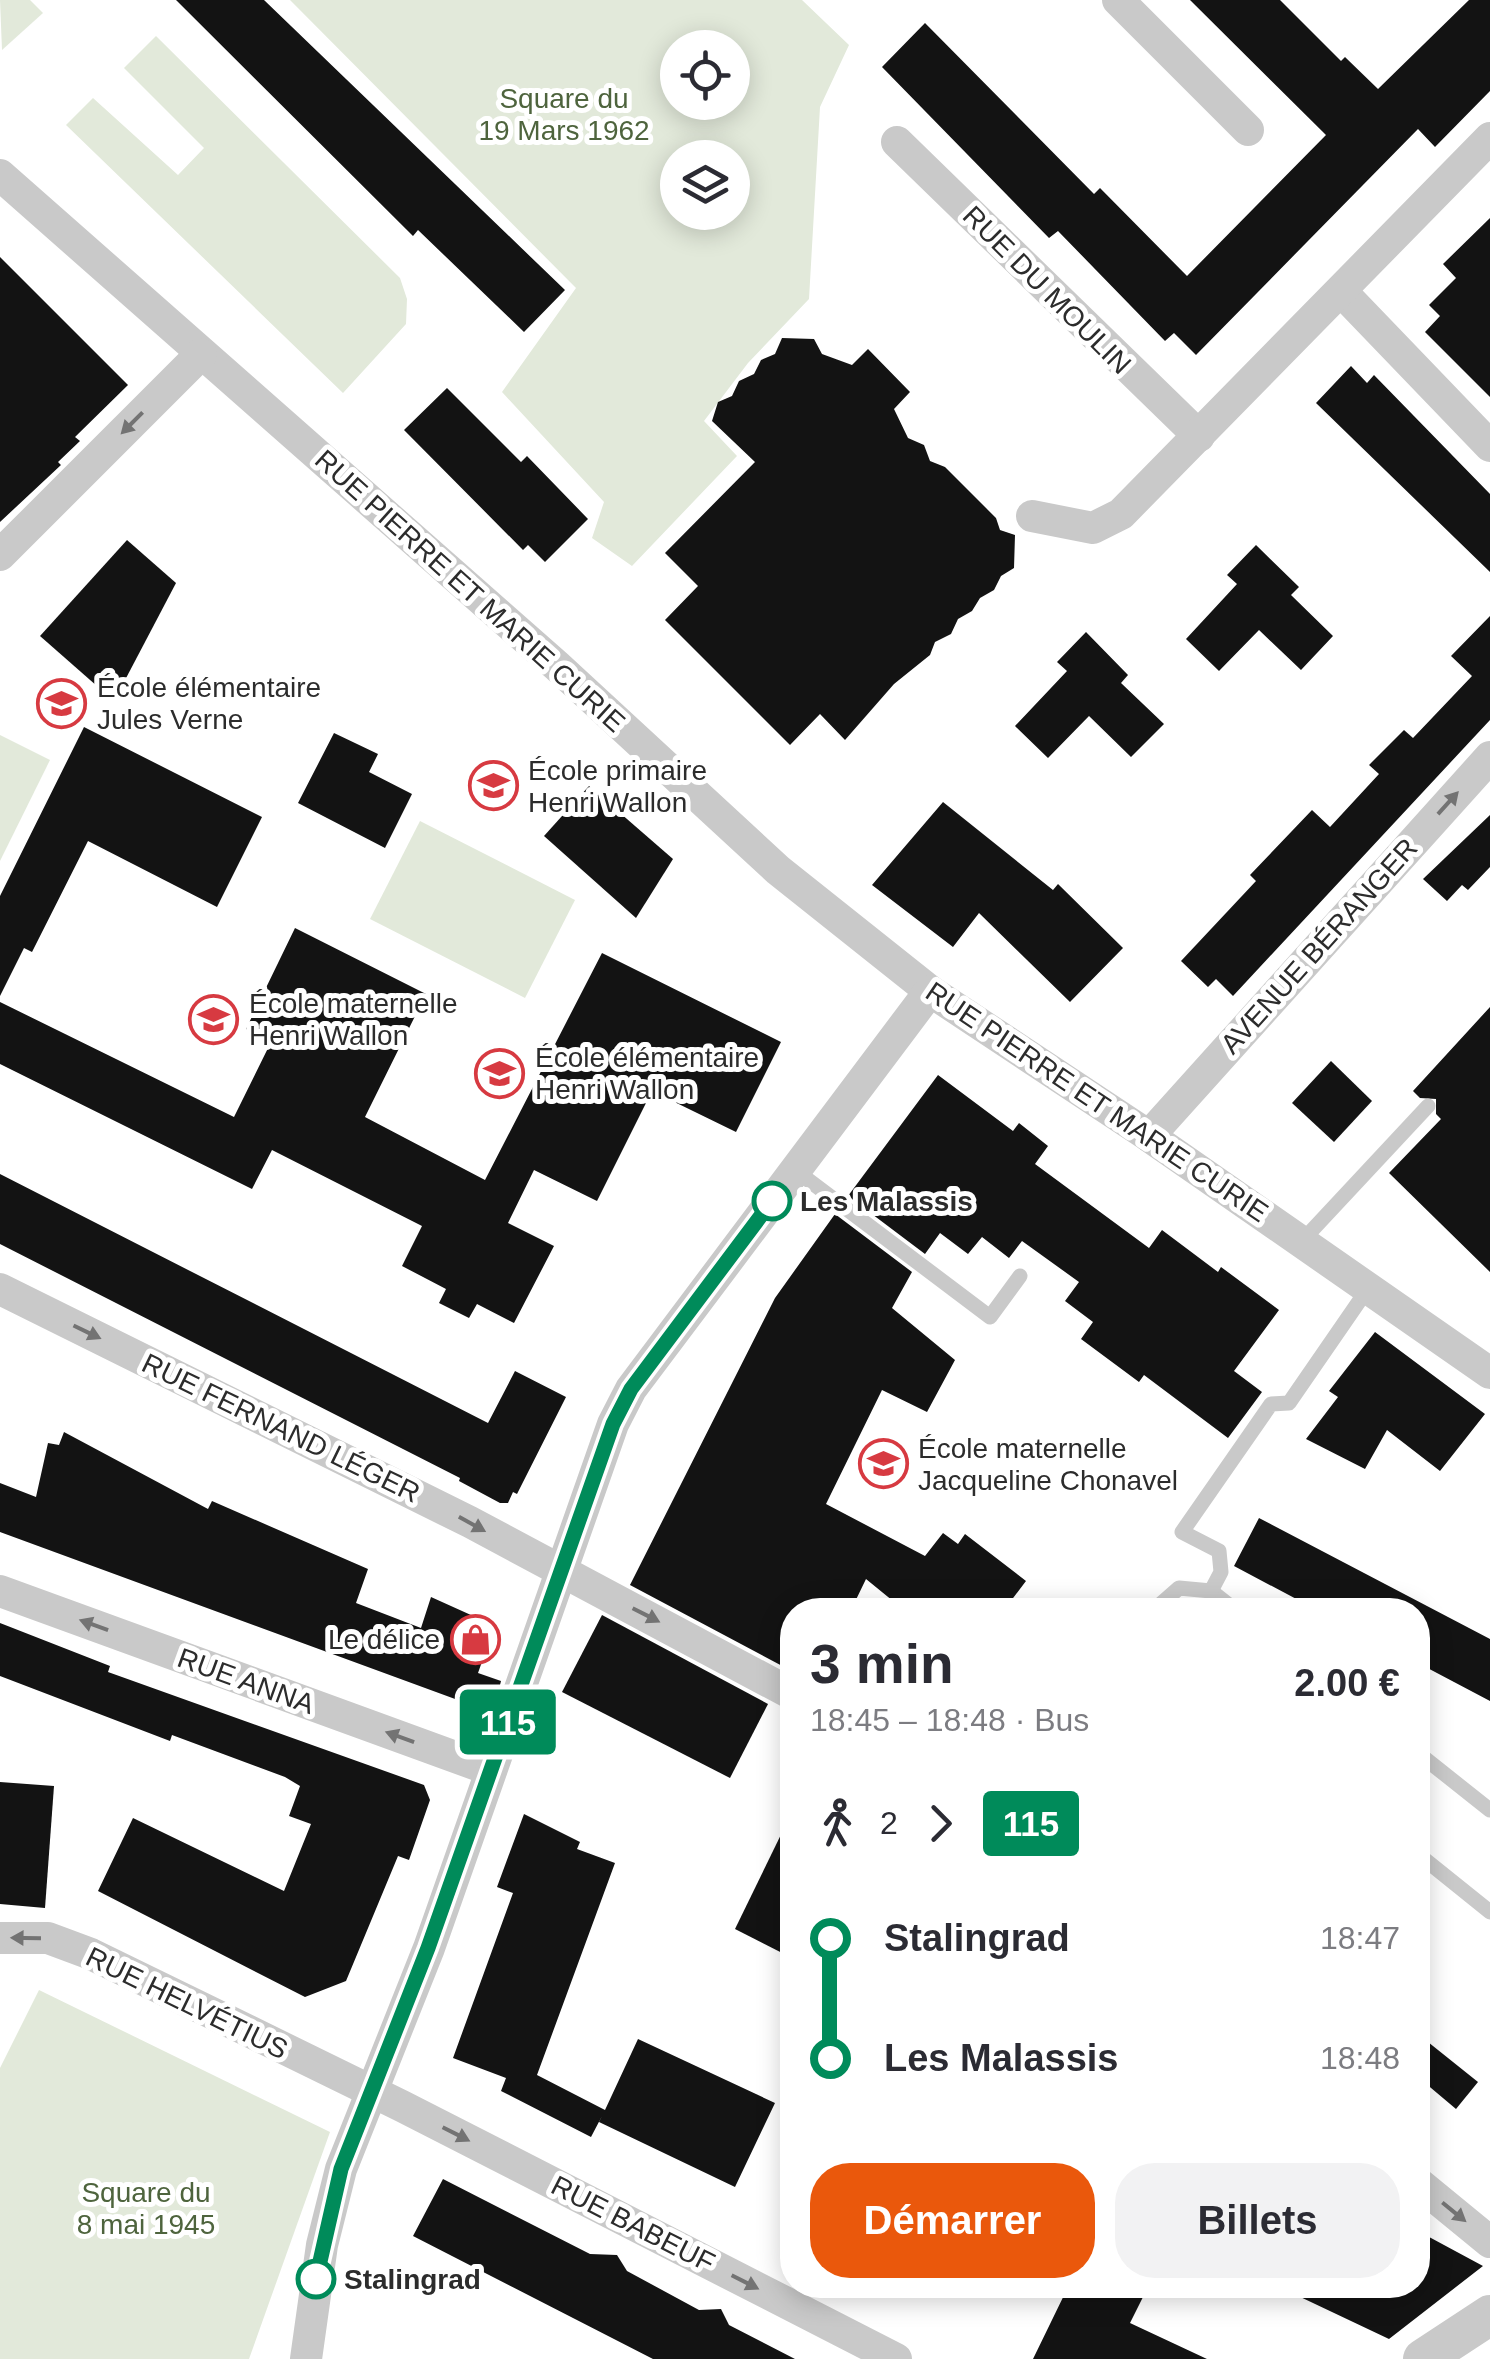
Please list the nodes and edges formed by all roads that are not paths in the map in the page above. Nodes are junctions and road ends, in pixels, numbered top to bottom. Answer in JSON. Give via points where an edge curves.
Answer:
{"nodes":[{"id":1,"x":1118,"y":0,"type":"edge"},
{"id":2,"x":1248,"y":130,"type":"dead end"},
{"id":3,"x":1490,"y":138,"type":"edge"},
{"id":4,"x":897,"y":142,"type":"dead end"},
{"id":5,"x":0,"y":174,"type":"edge"},
{"id":6,"x":1341,"y":290,"type":"junction"},
{"id":7,"x":201,"y":354,"type":"junction"},
{"id":8,"x":1199,"y":436,"type":"junction"},
{"id":9,"x":1490,"y":446,"type":"edge"},
{"id":10,"x":1032,"y":516,"type":"dead end"},
{"id":11,"x":0,"y":555,"type":"edge"},
{"id":12,"x":1490,"y":757,"type":"edge"},
{"id":13,"x":930,"y":991,"type":"junction"},
{"id":14,"x":1428,"y":1106,"type":"dead end"},
{"id":15,"x":1149,"y":1136,"type":"junction"},
{"id":16,"x":795,"y":1170,"type":"junction"},
{"id":17,"x":1302,"y":1241,"type":"junction"},
{"id":18,"x":1020,"y":1276,"type":"dead end"},
{"id":19,"x":1369,"y":1287,"type":"junction"},
{"id":20,"x":0,"y":1289,"type":"edge"},
{"id":21,"x":1490,"y":1373,"type":"edge"},
{"id":22,"x":560,"y":1570,"type":"junction"},
{"id":23,"x":0,"y":1591,"type":"edge"},
{"id":24,"x":1211,"y":1591,"type":"junction"},
{"id":25,"x":1168,"y":1598,"type":"edge"},
{"id":26,"x":1220,"y":1598,"type":"edge"},
{"id":27,"x":780,"y":1688,"type":"edge"},
{"id":28,"x":1430,"y":1762,"type":"edge"},
{"id":29,"x":491,"y":1770,"type":"junction"},
{"id":30,"x":1490,"y":1810,"type":"edge"},
{"id":31,"x":1430,"y":1864,"type":"edge"},
{"id":32,"x":1490,"y":1912,"type":"edge"},
{"id":33,"x":0,"y":1938,"type":"edge"},
{"id":34,"x":368,"y":2091,"type":"junction"},
{"id":35,"x":1430,"y":2193,"type":"edge"},
{"id":36,"x":1490,"y":2242,"type":"edge"},
{"id":37,"x":1490,"y":2316,"type":"edge"},
{"id":38,"x":306,"y":2359,"type":"edge"},
{"id":39,"x":896,"y":2359,"type":"edge"},
{"id":40,"x":1423,"y":2359,"type":"edge"}],
"edges":[{"from":1,"to":2,"type":"street"},
{"from":3,"to":6,"type":"street"},
{"from":4,"to":8,"type":"street","name":"RUE DU MOULIN"},
{"from":5,"to":7,"type":"street","name":"RUE PIERRE ET MARIE CURIE"},
{"from":6,"to":8,"type":"street"},
{"from":6,"to":9,"type":"street"},
{"from":7,"to":11,"type":"street","one_way":true},
{"from":7,"to":13,"type":"street","name":"RUE PIERRE ET MARIE CURIE","via":[[778,870]]},
{"from":8,"to":10,"type":"street","via":[[1121,514],[1093,528]]},
{"from":15,"to":12,"type":"street","name":"AVENUE BÉRANGER","one_way":true},
{"from":13,"to":15,"type":"street","name":"RUE PIERRE ET MARIE CURIE"},
{"from":13,"to":16,"type":"street"},
{"from":14,"to":17,"type":"lane"},
{"from":15,"to":17,"type":"street","name":"RUE PIERRE ET MARIE CURIE"},
{"from":16,"to":18,"type":"lane","via":[[990,1317]]},
{"from":16,"to":22,"type":"street","via":[[631,1389]]},
{"from":17,"to":19,"type":"street","name":"RUE PIERRE ET MARIE CURIE"},
{"from":19,"to":21,"type":"street","name":"RUE PIERRE ET MARIE CURIE"},
{"from":19,"to":24,"type":"lane","via":[[1289,1402],[1271,1404],[1182,1532],[1219,1552],[1221,1572]]},
{"from":20,"to":22,"type":"street","name":"RUE FERNAND LÉGER","one_way":true},
{"from":22,"to":27,"type":"street","name":"RUE FERNAND LÉGER","one_way":true},
{"from":22,"to":29,"type":"street"},
{"from":29,"to":23,"type":"street","name":"RUE ANNA","one_way":true},
{"from":24,"to":25,"type":"lane","via":[[1179,1588]]},
{"from":24,"to":26,"type":"lane"},
{"from":28,"to":30,"type":"lane"},
{"from":29,"to":34,"type":"street"},
{"from":31,"to":32,"type":"lane"},
{"from":34,"to":33,"type":"street","name":"RUE HELVÉTIUS","one_way":true,"via":[[91,1954],[48,1938]]},
{"from":34,"to":38,"type":"street","via":[[322,2245]]},
{"from":34,"to":39,"type":"street","name":"RUE BABEUF","one_way":true},
{"from":35,"to":36,"type":"street","one_way":true},
{"from":37,"to":40,"type":"street"}]}
